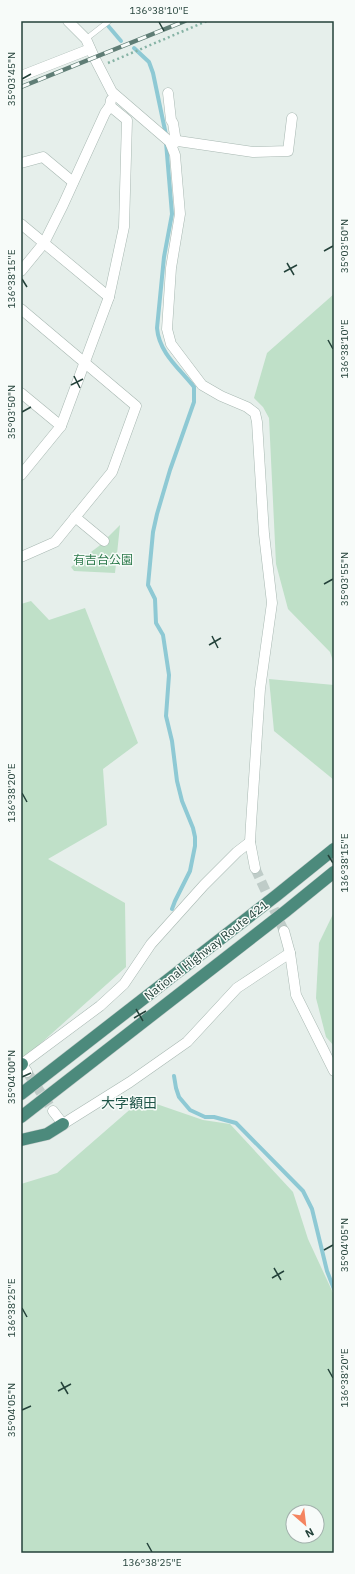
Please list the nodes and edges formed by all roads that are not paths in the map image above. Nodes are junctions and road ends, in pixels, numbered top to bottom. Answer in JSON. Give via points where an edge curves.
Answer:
{"nodes":[{"id":1,"x":68,"y":21,"type":"edge"},
{"id":2,"x":109,"y":21,"type":"edge"},
{"id":3,"x":86,"y":39,"type":"junction"},
{"id":4,"x":90,"y":49,"type":"junction"},
{"id":5,"x":21,"y":76,"type":"edge"},
{"id":6,"x":112,"y":92,"type":"junction"},
{"id":7,"x":168,"y":93,"type":"dead end"},
{"id":8,"x":110,"y":106,"type":"junction"},
{"id":9,"x":292,"y":118,"type":"dead end"},
{"id":10,"x":172,"y":142,"type":"junction"},
{"id":11,"x":21,"y":163,"type":"edge"},
{"id":12,"x":73,"y":182,"type":"junction"},
{"id":13,"x":21,"y":224,"type":"edge"},
{"id":14,"x":44,"y":243,"type":"junction"},
{"id":15,"x":21,"y":271,"type":"edge"},
{"id":16,"x":109,"y":297,"type":"junction"},
{"id":17,"x":21,"y":309,"type":"edge"},
{"id":18,"x":86,"y":362,"type":"junction"},
{"id":19,"x":21,"y":393,"type":"edge"},
{"id":20,"x":61,"y":426,"type":"junction"},
{"id":21,"x":21,"y":475,"type":"edge"},
{"id":22,"x":75,"y":517,"type":"junction"},
{"id":23,"x":104,"y":541,"type":"dead end"},
{"id":24,"x":21,"y":557,"type":"edge"},
{"id":25,"x":250,"y":842,"type":"junction"},
{"id":26,"x":334,"y":849,"type":"edge"},
{"id":27,"x":255,"y":868,"type":"tunnel mouth"},
{"id":28,"x":334,"y":872,"type":"edge"},
{"id":29,"x":284,"y":931,"type":"tunnel mouth"},
{"id":30,"x":290,"y":953,"type":"junction"},
{"id":31,"x":24,"y":1067,"type":"edge"},
{"id":32,"x":334,"y":1071,"type":"edge"},
{"id":33,"x":21,"y":1094,"type":"edge"},
{"id":34,"x":53,"y":1111,"type":"tunnel mouth"},
{"id":35,"x":21,"y":1116,"type":"edge"},
{"id":36,"x":63,"y":1124,"type":"junction"},
{"id":37,"x":21,"y":1140,"type":"edge"}],
"edges":[{"from":1,"to":3,"type":"street"},
{"from":2,"to":3,"type":"lane"},
{"from":3,"to":4,"type":"street"},
{"from":4,"to":5,"type":"street"},
{"from":4,"to":6,"type":"street"},
{"from":6,"to":8,"type":"street"},
{"from":6,"to":10,"type":"street"},
{"from":7,"to":10,"type":"street","via":[[173,123]]},
{"from":8,"to":12,"type":"street"},
{"from":8,"to":16,"type":"street","via":[[127,120],[127,144],[124,227]]},
{"from":9,"to":10,"type":"street","via":[[288,151],[253,152]]},
{"from":10,"to":25,"type":"street","via":[[180,214],[172,268],[167,336],[176,353],[202,385],[247,407],[255,413],[257,422],[264,534],[272,603],[260,689]]},
{"from":11,"to":12,"type":"street","via":[[43,157]]},
{"from":12,"to":14,"type":"street"},
{"from":13,"to":14,"type":"street"},
{"from":14,"to":15,"type":"street"},
{"from":14,"to":16,"type":"street"},
{"from":16,"to":18,"type":"street"},
{"from":17,"to":18,"type":"street"},
{"from":18,"to":20,"type":"street"},
{"from":18,"to":22,"type":"street","via":[[136,406],[112,472]]},
{"from":19,"to":20,"type":"street"},
{"from":20,"to":21,"type":"street"},
{"from":22,"to":23,"type":"street"},
{"from":22,"to":24,"type":"street","via":[[55,542]]},
{"from":25,"to":27,"type":"street"},
{"from":25,"to":31,"type":"street","via":[[194,896],[151,944],[124,984]]},
{"from":26,"to":33,"type":"highway","name":"National Highway Route 421"},
{"from":28,"to":35,"type":"highway","name":"National Highway Route 421"},
{"from":29,"to":30,"type":"street"},
{"from":30,"to":32,"type":"street","via":[[296,995]]},
{"from":30,"to":36,"type":"street","via":[[237,988],[187,1042]]},
{"from":34,"to":36,"type":"street"},
{"from":36,"to":37,"type":"highway","via":[[47,1134]]}]}
